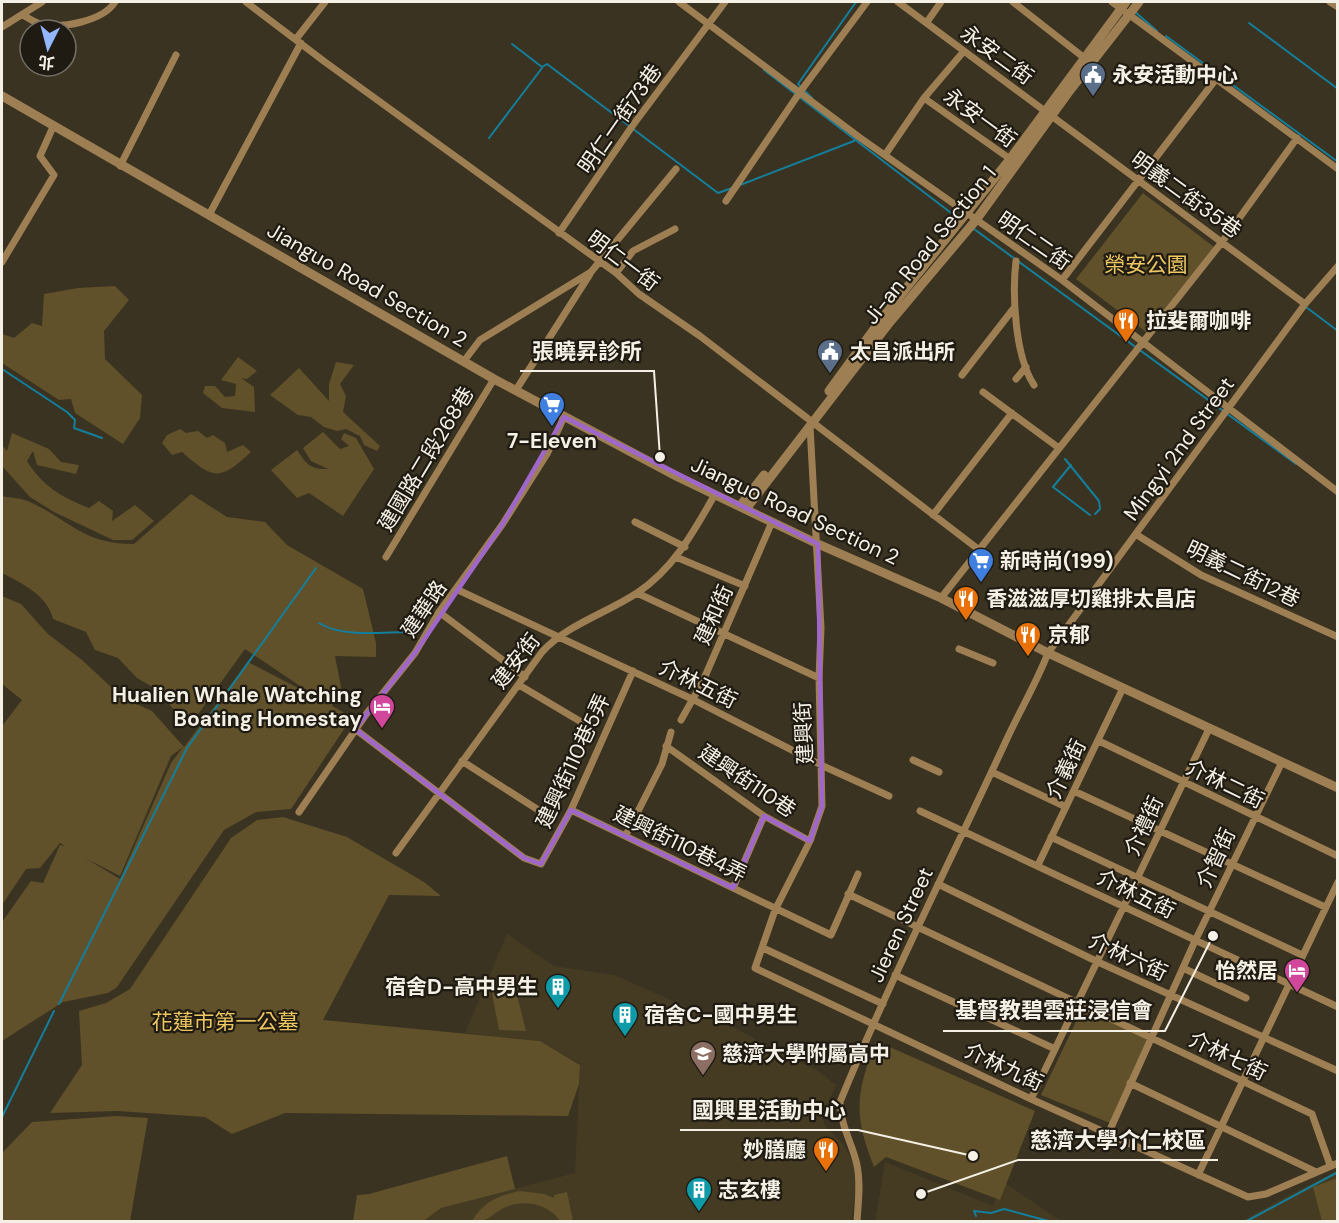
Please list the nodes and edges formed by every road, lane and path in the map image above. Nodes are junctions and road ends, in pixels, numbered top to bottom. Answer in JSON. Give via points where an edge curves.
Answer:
{"nodes":[{"id":1,"x":42,"y":2,"type":"edge"},
{"id":2,"x":115,"y":2,"type":"edge"},
{"id":3,"x":246,"y":2,"type":"edge"},
{"id":4,"x":325,"y":2,"type":"edge"},
{"id":5,"x":679,"y":2,"type":"edge"},
{"id":6,"x":726,"y":2,"type":"edge"},
{"id":7,"x":867,"y":2,"type":"edge"},
{"id":8,"x":898,"y":2,"type":"edge"},
{"id":9,"x":941,"y":2,"type":"edge"},
{"id":10,"x":1013,"y":2,"type":"edge"},
{"id":11,"x":1112,"y":2,"type":"edge"},
{"id":12,"x":1139,"y":2,"type":"edge"},
{"id":13,"x":1330,"y":2,"type":"edge"},
{"id":14,"x":1123,"y":5,"type":"edge"},
{"id":15,"x":1338,"y":7,"type":"edge"},
{"id":16,"x":23,"y":15,"type":"junction"},
{"id":17,"x":1130,"y":15,"type":"junction"},
{"id":18,"x":927,"y":22,"type":"junction"},
{"id":19,"x":709,"y":24,"type":"junction"},
{"id":20,"x":2,"y":27,"type":"edge"},
{"id":21,"x":298,"y":41,"type":"junction"},
{"id":22,"x":964,"y":51,"type":"junction"},
{"id":23,"x":176,"y":54,"type":"dead end"},
{"id":24,"x":1087,"y":60,"type":"junction"},
{"id":25,"x":1216,"y":79,"type":"junction"},
{"id":26,"x":800,"y":92,"type":"junction"},
{"id":27,"x":2,"y":96,"type":"edge"},
{"id":28,"x":924,"y":98,"type":"junction"},
{"id":29,"x":1048,"y":113,"type":"junction"},
{"id":30,"x":53,"y":127,"type":"junction"},
{"id":31,"x":1297,"y":138,"type":"junction"},
{"id":32,"x":885,"y":155,"type":"junction"},
{"id":33,"x":1014,"y":162,"type":"junction"},
{"id":34,"x":120,"y":166,"type":"junction"},
{"id":35,"x":676,"y":169,"type":"dead end"},
{"id":36,"x":1338,"y":169,"type":"edge"},
{"id":37,"x":1138,"y":181,"type":"junction"},
{"id":38,"x":726,"y":201,"type":"dead end"},
{"id":39,"x":967,"y":214,"type":"junction"},
{"id":40,"x":209,"y":215,"type":"junction"},
{"id":41,"x":976,"y":220,"type":"junction"},
{"id":42,"x":675,"y":229,"type":"dead end"},
{"id":43,"x":559,"y":233,"type":"junction"},
{"id":44,"x":1222,"y":242,"type":"junction"},
{"id":45,"x":1016,"y":261,"type":"dead end"},
{"id":46,"x":2,"y":262,"type":"edge"},
{"id":47,"x":599,"y":262,"type":"junction"},
{"id":48,"x":1338,"y":266,"type":"edge"},
{"id":49,"x":591,"y":272,"type":"junction"},
{"id":50,"x":616,"y":273,"type":"junction"},
{"id":51,"x":1062,"y":280,"type":"junction"},
{"id":52,"x":1305,"y":304,"type":"junction"},
{"id":53,"x":1014,"y":308,"type":"junction"},
{"id":54,"x":1142,"y":343,"type":"junction"},
{"id":55,"x":464,"y":361,"type":"junction"},
{"id":56,"x":1026,"y":367,"type":"junction"},
{"id":57,"x":962,"y":375,"type":"dead end"},
{"id":58,"x":494,"y":379,"type":"junction"},
{"id":59,"x":1016,"y":379,"type":"dead end"},
{"id":60,"x":1034,"y":385,"type":"dead end"},
{"id":61,"x":516,"y":390,"type":"junction"},
{"id":62,"x":983,"y":392,"type":"dead end"},
{"id":63,"x":1228,"y":410,"type":"junction"},
{"id":64,"x":1012,"y":414,"type":"junction"},
{"id":65,"x":564,"y":417,"type":"junction"},
{"id":66,"x":810,"y":423,"type":"junction"},
{"id":67,"x":1059,"y":448,"type":"junction"},
{"id":68,"x":1338,"y":492,"type":"edge"},
{"id":69,"x":714,"y":496,"type":"junction"},
{"id":70,"x":743,"y":508,"type":"junction"},
{"id":71,"x":933,"y":515,"type":"junction"},
{"id":72,"x":635,"y":522,"type":"dead end"},
{"id":73,"x":772,"y":522,"type":"junction"},
{"id":74,"x":1137,"y":535,"type":"junction"},
{"id":75,"x":818,"y":544,"type":"junction"},
{"id":76,"x":685,"y":548,"type":"junction"},
{"id":77,"x":978,"y":549,"type":"junction"},
{"id":78,"x":386,"y":556,"type":"dead end"},
{"id":79,"x":676,"y":557,"type":"junction"},
{"id":80,"x":745,"y":586,"type":"junction"},
{"id":81,"x":458,"y":590,"type":"junction"},
{"id":82,"x":637,"y":593,"type":"junction"},
{"id":83,"x":941,"y":598,"type":"junction"},
{"id":84,"x":440,"y":612,"type":"junction"},
{"id":85,"x":724,"y":633,"type":"junction"},
{"id":86,"x":556,"y":637,"type":"junction"},
{"id":87,"x":1338,"y":637,"type":"edge"},
{"id":88,"x":959,"y":649,"type":"dead end"},
{"id":89,"x":1048,"y":653,"type":"junction"},
{"id":90,"x":993,"y":663,"type":"dead end"},
{"id":91,"x":633,"y":671,"type":"junction"},
{"id":92,"x":525,"y":676,"type":"junction"},
{"id":93,"x":819,"y":678,"type":"junction"},
{"id":94,"x":519,"y":685,"type":"junction"},
{"id":95,"x":1123,"y":688,"type":"junction"},
{"id":96,"x":692,"y":699,"type":"junction"},
{"id":97,"x":681,"y":720,"type":"dead end"},
{"id":98,"x":583,"y":723,"type":"dead end"},
{"id":99,"x":355,"y":729,"type":"junction"},
{"id":100,"x":1209,"y":729,"type":"junction"},
{"id":101,"x":671,"y":732,"type":"dead end"},
{"id":102,"x":1099,"y":741,"type":"junction"},
{"id":103,"x":666,"y":746,"type":"junction"},
{"id":104,"x":913,"y":760,"type":"dead end"},
{"id":105,"x":462,"y":761,"type":"junction"},
{"id":106,"x":1281,"y":762,"type":"junction"},
{"id":107,"x":823,"y":766,"type":"junction"},
{"id":108,"x":939,"y":772,"type":"dead end"},
{"id":109,"x":992,"y":772,"type":"junction"},
{"id":110,"x":1183,"y":782,"type":"junction"},
{"id":111,"x":1338,"y":788,"type":"edge"},
{"id":112,"x":1076,"y":792,"type":"junction"},
{"id":113,"x":441,"y":794,"type":"junction"},
{"id":114,"x":889,"y":796,"type":"dead end"},
{"id":115,"x":1066,"y":807,"type":"junction"},
{"id":116,"x":571,"y":810,"type":"junction"},
{"id":117,"x":299,"y":812,"type":"dead end"},
{"id":118,"x":920,"y":812,"type":"dead end"},
{"id":119,"x":543,"y":813,"type":"dead end"},
{"id":120,"x":764,"y":816,"type":"junction"},
{"id":121,"x":1254,"y":816,"type":"junction"},
{"id":122,"x":963,"y":831,"type":"junction"},
{"id":123,"x":1159,"y":831,"type":"junction"},
{"id":124,"x":626,"y":835,"type":"junction"},
{"id":125,"x":1051,"y":837,"type":"junction"},
{"id":126,"x":810,"y":841,"type":"junction"},
{"id":127,"x":396,"y":852,"type":"dead end"},
{"id":128,"x":1338,"y":856,"type":"edge"},
{"id":129,"x":1231,"y":864,"type":"junction"},
{"id":130,"x":1038,"y":865,"type":"junction"},
{"id":131,"x":858,"y":874,"type":"dead end"},
{"id":132,"x":1138,"y":878,"type":"junction"},
{"id":133,"x":1338,"y":882,"type":"edge"},
{"id":134,"x":938,"y":884,"type":"junction"},
{"id":135,"x":733,"y":888,"type":"junction"},
{"id":136,"x":848,"y":894,"type":"junction"},
{"id":137,"x":1124,"y":906,"type":"junction"},
{"id":138,"x":1325,"y":907,"type":"junction"},
{"id":139,"x":775,"y":910,"type":"junction"},
{"id":140,"x":1210,"y":911,"type":"junction"},
{"id":141,"x":919,"y":926,"type":"junction"},
{"id":142,"x":1195,"y":941,"type":"junction"},
{"id":143,"x":763,"y":948,"type":"junction"},
{"id":144,"x":1302,"y":955,"type":"junction"},
{"id":145,"x":1098,"y":962,"type":"junction"},
{"id":146,"x":1183,"y":968,"type":"junction"},
{"id":147,"x":895,"y":975,"type":"junction"},
{"id":148,"x":1290,"y":983,"type":"junction"},
{"id":149,"x":1170,"y":995,"type":"junction"},
{"id":150,"x":1246,"y":998,"type":"dead end"},
{"id":151,"x":1080,"y":1001,"type":"junction"},
{"id":152,"x":883,"y":1004,"type":"junction"},
{"id":153,"x":1338,"y":1006,"type":"edge"},
{"id":154,"x":874,"y":1025,"type":"junction"},
{"id":155,"x":1152,"y":1037,"type":"junction"},
{"id":156,"x":1263,"y":1039,"type":"junction"},
{"id":157,"x":1056,"y":1049,"type":"junction"},
{"id":158,"x":1338,"y":1061,"type":"edge"},
{"id":159,"x":1336,"y":1070,"type":"edge"},
{"id":160,"x":1242,"y":1082,"type":"junction"},
{"id":161,"x":1130,"y":1083,"type":"junction"},
{"id":162,"x":1031,"y":1099,"type":"junction"},
{"id":163,"x":1221,"y":1126,"type":"junction"},
{"id":164,"x":1109,"y":1132,"type":"junction"},
{"id":165,"x":1334,"y":1164,"type":"edge"},
{"id":166,"x":1316,"y":1172,"type":"junction"},
{"id":167,"x":1198,"y":1175,"type":"junction"},
{"id":168,"x":857,"y":1221,"type":"edge"}],
"edges":[{"from":1,"to":16,"type":"street"},
{"from":2,"to":16,"type":"street","via":[[110,10],[80,24],[41,24]]},
{"from":3,"to":21,"type":"street","name":"明仁一街"},
{"from":4,"to":21,"type":"street"},
{"from":5,"to":19,"type":"street","name":"明仁二街"},
{"from":6,"to":19,"type":"street","name":"明仁一街73巷"},
{"from":7,"to":26,"type":"street"},
{"from":8,"to":18,"type":"street","name":"永安二街"},
{"from":9,"to":18,"type":"street"},
{"from":10,"to":24,"type":"street"},
{"from":11,"to":14,"type":"street"},
{"from":12,"to":17,"type":"street","name":"Ji-an Road Section 1"},
{"from":13,"to":15,"type":"street"},
{"from":14,"to":17,"type":"street"},
{"from":14,"to":24,"type":"street","name":"Ji-an Road Section 1"},
{"from":16,"to":20,"type":"street"},
{"from":17,"to":24,"type":"street","name":"Ji-an Road Section 1"},
{"from":17,"to":25,"type":"street"},
{"from":18,"to":22,"type":"street","name":"永安二街"},
{"from":19,"to":26,"type":"street","name":"明仁二街"},
{"from":19,"to":43,"type":"street","name":"明仁一街73巷"},
{"from":21,"to":40,"type":"street"},
{"from":21,"to":43,"type":"street","name":"明仁一街"},
{"from":22,"to":28,"type":"street"},
{"from":22,"to":29,"type":"street","name":"永安二街"},
{"from":23,"to":34,"type":"street"},
{"from":24,"to":29,"type":"street","name":"Ji-an Road Section 1"},
{"from":25,"to":31,"type":"street"},
{"from":25,"to":37,"type":"street"},
{"from":26,"to":32,"type":"street","name":"明仁二街"},
{"from":26,"to":38,"type":"street"},
{"from":27,"to":30,"type":"street","name":"Jianguo Road Section 2"},
{"from":28,"to":32,"type":"street"},
{"from":28,"to":33,"type":"street","name":"永安一街"},
{"from":29,"to":33,"type":"street","name":"Ji-an Road Section 1"},
{"from":29,"to":37,"type":"street","name":"明義二街35巷"},
{"from":30,"to":34,"type":"street","name":"Jianguo Road Section 2"},
{"from":30,"to":46,"type":"street","via":[[40,156],[54,175]]},
{"from":31,"to":36,"type":"street"},
{"from":31,"to":44,"type":"street"},
{"from":32,"to":39,"type":"street","name":"明仁二街"},
{"from":33,"to":39,"type":"street","name":"Ji-an Road Section 1"},
{"from":33,"to":41,"type":"street","name":"Ji-an Road Section 1"},
{"from":34,"to":40,"type":"street","name":"Jianguo Road Section 2"},
{"from":35,"to":47,"type":"street"},
{"from":37,"to":44,"type":"street","name":"明義二街35巷"},
{"from":37,"to":51,"type":"street"},
{"from":39,"to":41,"type":"street","name":"明仁二街"},
{"from":39,"to":66,"type":"street","name":"Ji-an Road Section 1","via":[[883,317]]},
{"from":40,"to":55,"type":"street","name":"Jianguo Road Section 2"},
{"from":41,"to":51,"type":"street","name":"明仁二街"},
{"from":41,"to":66,"type":"street","name":"Ji-an Road Section 1"},
{"from":42,"to":50,"type":"street","via":[[633,251]]},
{"from":43,"to":47,"type":"street","name":"明仁一街"},
{"from":44,"to":52,"type":"street","name":"明義二街35巷"},
{"from":44,"to":54,"type":"street"},
{"from":45,"to":53,"type":"street"},
{"from":47,"to":49,"type":"street"},
{"from":47,"to":50,"type":"street","name":"明仁一街"},
{"from":48,"to":52,"type":"street","name":"Mingyi 2nd Street"},
{"from":49,"to":55,"type":"street","via":[[480,340]]},
{"from":49,"to":61,"type":"street"},
{"from":50,"to":66,"type":"street","name":"明仁一街"},
{"from":51,"to":54,"type":"street","name":"明仁二街"},
{"from":52,"to":63,"type":"street","name":"Mingyi 2nd Street"},
{"from":53,"to":56,"type":"street"},
{"from":53,"to":57,"type":"street"},
{"from":54,"to":63,"type":"street","name":"明仁二街"},
{"from":54,"to":67,"type":"street"},
{"from":55,"to":58,"type":"street","name":"Jianguo Road Section 2"},
{"from":56,"to":59,"type":"street"},
{"from":56,"to":60,"type":"street"},
{"from":58,"to":61,"type":"street","name":"Jianguo Road Section 2"},
{"from":58,"to":78,"type":"street","name":"建國路二段268巷"},
{"from":61,"to":65,"type":"street","name":"Jianguo Road Section 2"},
{"from":62,"to":64,"type":"street"},
{"from":63,"to":68,"type":"street","name":"明仁二街"},
{"from":63,"to":74,"type":"street","name":"Mingyi 2nd Street"},
{"from":64,"to":67,"type":"street"},
{"from":64,"to":71,"type":"street"},
{"from":65,"to":69,"type":"street","name":"Jianguo Road Section 2"},
{"from":65,"to":81,"type":"street","name":"建華路","via":[[547,454]]},
{"from":66,"to":70,"type":"street","name":"Ji-an Road Section 1"},
{"from":66,"to":71,"type":"street","name":"明仁一街"},
{"from":66,"to":75,"type":"street","name":"建興街"},
{"from":67,"to":77,"type":"street"},
{"from":69,"to":70,"type":"street","name":"Jianguo Road Section 2"},
{"from":69,"to":76,"type":"street","name":"建安街"},
{"from":70,"to":73,"type":"street","name":"Jianguo Road Section 2"},
{"from":71,"to":77,"type":"street","name":"明仁一街"},
{"from":72,"to":76,"type":"street"},
{"from":73,"to":75,"type":"street","name":"Jianguo Road Section 2"},
{"from":73,"to":80,"type":"street","name":"建和街"},
{"from":74,"to":87,"type":"street","name":"明義二街12巷","via":[[1201,575]]},
{"from":74,"to":89,"type":"street","name":"Mingyi 2nd Street"},
{"from":75,"to":83,"type":"street","name":"Jianguo Road Section 2"},
{"from":75,"to":93,"type":"street","name":"建興街"},
{"from":76,"to":79,"type":"street","name":"建安街"},
{"from":77,"to":83,"type":"street"},
{"from":79,"to":80,"type":"street"},
{"from":79,"to":82,"type":"street","name":"建安街"},
{"from":80,"to":85,"type":"street","name":"建和街"},
{"from":81,"to":84,"type":"street","name":"建華路"},
{"from":81,"to":86,"type":"street","name":"介林五街"},
{"from":82,"to":85,"type":"street"},
{"from":82,"to":86,"type":"street","name":"建安街"},
{"from":83,"to":89,"type":"street","name":"Jianguo Road Section 2"},
{"from":84,"to":92,"type":"street"},
{"from":84,"to":99,"type":"street","name":"建華路","via":[[415,653]]},
{"from":85,"to":93,"type":"street"},
{"from":85,"to":96,"type":"street","name":"建和街"},
{"from":86,"to":91,"type":"street","name":"介林五街"},
{"from":86,"to":92,"type":"street","name":"建安街"},
{"from":88,"to":90,"type":"street"},
{"from":89,"to":95,"type":"street","name":"Jianguo Road Section 2"},
{"from":89,"to":109,"type":"street","name":"Jieren Street"},
{"from":91,"to":96,"type":"street","name":"介林五街"},
{"from":91,"to":116,"type":"street","name":"建興街110巷5弄"},
{"from":92,"to":94,"type":"street","name":"建安街"},
{"from":93,"to":107,"type":"street","name":"建興街"},
{"from":94,"to":98,"type":"street"},
{"from":94,"to":105,"type":"street","name":"建安街"},
{"from":95,"to":100,"type":"street","name":"Jianguo Road Section 2"},
{"from":95,"to":102,"type":"street","name":"介義街"},
{"from":96,"to":97,"type":"street","name":"建和街"},
{"from":96,"to":107,"type":"street","name":"介林五街"},
{"from":99,"to":113,"type":"street"},
{"from":99,"to":117,"type":"street","name":"建華路"},
{"from":100,"to":106,"type":"street","name":"Jianguo Road Section 2"},
{"from":100,"to":110,"type":"street","name":"介禮街"},
{"from":101,"to":103,"type":"street"},
{"from":102,"to":110,"type":"street","name":"介林二街"},
{"from":102,"to":112,"type":"street","name":"介義街"},
{"from":103,"to":120,"type":"street","name":"建興街110巷"},
{"from":103,"to":124,"type":"street","via":[[662,764]]},
{"from":104,"to":108,"type":"street"},
{"from":105,"to":113,"type":"street","name":"建安街"},
{"from":105,"to":119,"type":"street"},
{"from":106,"to":111,"type":"street","name":"Jianguo Road Section 2"},
{"from":106,"to":121,"type":"street","name":"介智街"},
{"from":107,"to":114,"type":"street","name":"介林五街"},
{"from":107,"to":126,"type":"street","name":"建興街","via":[[822,806]]},
{"from":109,"to":115,"type":"street"},
{"from":109,"to":122,"type":"street","name":"Jieren Street"},
{"from":110,"to":121,"type":"street","name":"介林二街"},
{"from":110,"to":123,"type":"street","name":"介禮街"},
{"from":112,"to":115,"type":"street","name":"介義街"},
{"from":112,"to":123,"type":"street"},
{"from":113,"to":116,"type":"street","name":"建興街110巷5弄","via":[[524,858],[541,864]]},
{"from":113,"to":127,"type":"street","name":"建安街"},
{"from":115,"to":125,"type":"street","name":"介義街"},
{"from":116,"to":124,"type":"street","name":"建興街110巷4弄"},
{"from":118,"to":122,"type":"street","name":"介林五街"},
{"from":120,"to":126,"type":"street","name":"建興街110巷"},
{"from":120,"to":135,"type":"street"},
{"from":121,"to":128,"type":"street","name":"介林二街"},
{"from":121,"to":129,"type":"street","name":"介智街"},
{"from":122,"to":130,"type":"street","name":"介林五街"},
{"from":122,"to":134,"type":"street","name":"Jieren Street"},
{"from":123,"to":129,"type":"street"},
{"from":123,"to":132,"type":"street","name":"介禮街"},
{"from":124,"to":135,"type":"street","name":"建興街110巷4弄"},
{"from":125,"to":130,"type":"street","name":"介義街"},
{"from":125,"to":132,"type":"street"},
{"from":126,"to":139,"type":"street","name":"建興街"},
{"from":129,"to":138,"type":"street"},
{"from":129,"to":140,"type":"street","name":"介智街"},
{"from":130,"to":137,"type":"street","name":"介林五街"},
{"from":131,"to":136,"type":"street"},
{"from":132,"to":137,"type":"street","name":"介禮街"},
{"from":132,"to":140,"type":"street"},
{"from":133,"to":138,"type":"street"},
{"from":134,"to":141,"type":"street","name":"Jieren Street"},
{"from":134,"to":145,"type":"street","name":"介林六街"},
{"from":135,"to":139,"type":"street","name":"建興街110巷4弄"},
{"from":136,"to":139,"type":"street","name":"建興街110巷4弄","via":[[831,935]]},
{"from":136,"to":141,"type":"street","name":"介林七街"},
{"from":137,"to":142,"type":"street","name":"介林五街"},
{"from":137,"to":145,"type":"street","name":"介禮街"},
{"from":138,"to":144,"type":"street"},
{"from":139,"to":143,"type":"street","name":"介林九街"},
{"from":140,"to":142,"type":"street","name":"介智街"},
{"from":140,"to":144,"type":"street"},
{"from":141,"to":147,"type":"street","name":"Jieren Street"},
{"from":141,"to":151,"type":"street","name":"介林七街"},
{"from":142,"to":146,"type":"street","name":"介智街"},
{"from":142,"to":148,"type":"street","name":"介林五街"},
{"from":143,"to":152,"type":"street"},
{"from":143,"to":154,"type":"street","name":"介林九街","via":[[755,968]]},
{"from":144,"to":148,"type":"street"},
{"from":145,"to":149,"type":"street","name":"介林六街"},
{"from":145,"to":151,"type":"street","name":"介禮街"},
{"from":146,"to":149,"type":"street","name":"介智街"},
{"from":146,"to":150,"type":"street"},
{"from":147,"to":152,"type":"street","name":"Jieren Street"},
{"from":147,"to":157,"type":"street"},
{"from":148,"to":153,"type":"street","name":"介林五街"},
{"from":148,"to":156,"type":"street"},
{"from":149,"to":155,"type":"street","name":"介智街"},
{"from":149,"to":156,"type":"street","name":"介林六街"},
{"from":151,"to":155,"type":"street","name":"介林七街"},
{"from":151,"to":157,"type":"street","name":"介禮街"},
{"from":152,"to":154,"type":"street","name":"Jieren Street"},
{"from":154,"to":162,"type":"street","name":"介林九街"},
{"from":154,"to":168,"type":"street","name":"Jieren Street","via":[[840,1102],[841,1122],[860,1179]]},
{"from":155,"to":160,"type":"street","name":"介林七街"},
{"from":155,"to":161,"type":"street","name":"介智街"},
{"from":156,"to":159,"type":"street","name":"介林六街"},
{"from":156,"to":160,"type":"street"},
{"from":157,"to":162,"type":"street","name":"介禮街"},
{"from":158,"to":159,"type":"street"},
{"from":160,"to":163,"type":"street"},
{"from":160,"to":165,"type":"street","name":"介林七街","via":[[1312,1114]]},
{"from":161,"to":163,"type":"street"},
{"from":161,"to":164,"type":"street","name":"介智街"},
{"from":162,"to":164,"type":"street","name":"介林九街"},
{"from":163,"to":166,"type":"street"},
{"from":163,"to":167,"type":"street"},
{"from":164,"to":167,"type":"street","name":"介林九街"},
{"from":165,"to":166,"type":"street","name":"介林九街"},
{"from":166,"to":167,"type":"street","name":"介林九街","via":[[1259,1197],[1248,1197]]}]}
